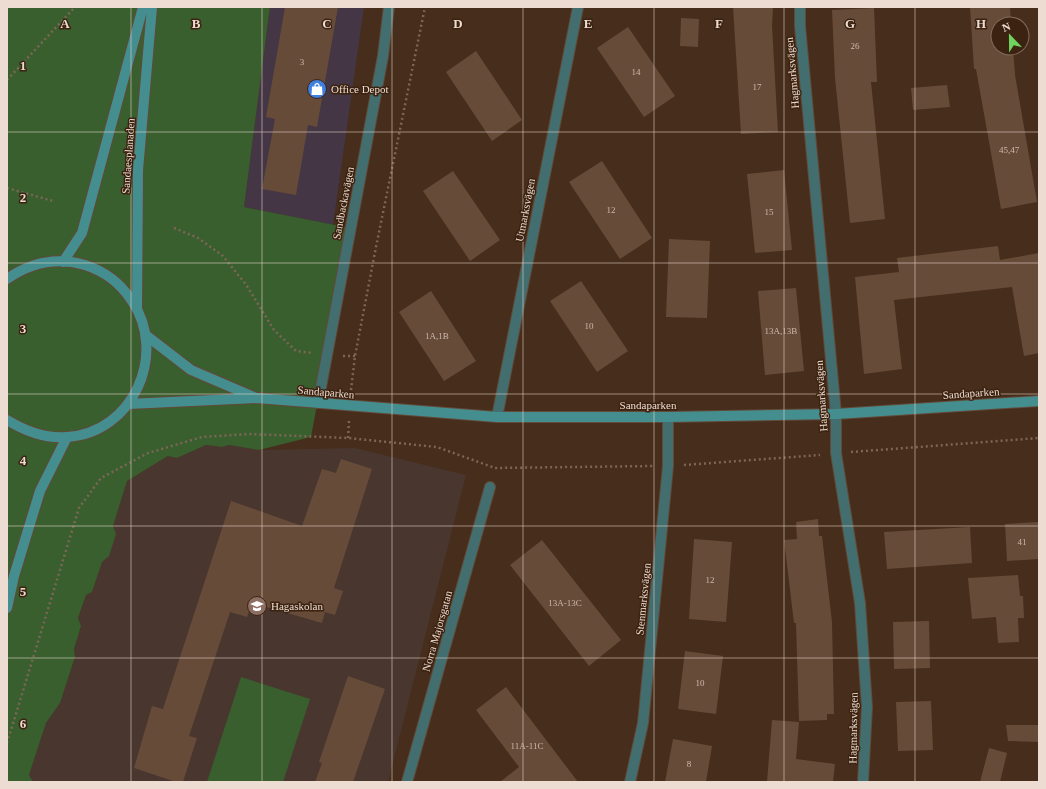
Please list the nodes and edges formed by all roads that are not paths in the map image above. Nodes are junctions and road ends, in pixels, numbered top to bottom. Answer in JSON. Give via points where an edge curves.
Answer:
{"nodes":[{"id":1,"x":143,"y":7,"type":"edge"},
{"id":2,"x":152,"y":7,"type":"edge"},
{"id":3,"x":389,"y":7,"type":"edge"},
{"id":4,"x":578,"y":7,"type":"edge"},
{"id":5,"x":800,"y":7,"type":"edge"},
{"id":6,"x":63,"y":262,"type":"junction"},
{"id":7,"x":7,"y":279,"type":"edge"},
{"id":8,"x":137,"y":307,"type":"junction"},
{"id":9,"x":147,"y":336,"type":"junction"},
{"id":10,"x":257,"y":398,"type":"junction"},
{"id":11,"x":1039,"y":401,"type":"edge"},
{"id":12,"x":318,"y":403,"type":"junction"},
{"id":13,"x":128,"y":404,"type":"junction"},
{"id":14,"x":836,"y":414,"type":"junction"},
{"id":15,"x":496,"y":417,"type":"junction"},
{"id":16,"x":668,"y":418,"type":"junction"},
{"id":17,"x":7,"y":420,"type":"edge"},
{"id":18,"x":67,"y":437,"type":"junction"},
{"id":19,"x":490,"y":487,"type":"dead end"},
{"id":20,"x":7,"y":608,"type":"edge"},
{"id":21,"x":407,"y":782,"type":"edge"},
{"id":22,"x":630,"y":782,"type":"edge"},
{"id":23,"x":863,"y":782,"type":"edge"}],
"edges":[{"from":1,"to":6,"type":"main road","name":"Sandaesplanaden","via":[[82,233]]},
{"from":2,"to":8,"type":"main road","name":"Sandaesplanaden","via":[[138,170]]},
{"from":3,"to":12,"type":"street","name":"Sandbackavägen","via":[[383,56]]},
{"from":4,"to":15,"type":"street","name":"Utmarksvägen"},
{"from":5,"to":14,"type":"street","name":"Hagmarksvägen"},
{"from":6,"to":7,"type":"main road","via":[[47,262],[30,267]]},
{"from":6,"to":8,"type":"main road","via":[[94,268],[109,277]]},
{"from":8,"to":9,"type":"main road"},
{"from":9,"to":10,"type":"main road","name":"Sandaparken","via":[[191,370]]},
{"from":9,"to":13,"type":"main road","via":[[145,371]]},
{"from":10,"to":12,"type":"main road","name":"Sandaparken"},
{"from":10,"to":13,"type":"main road","name":"Sandaparken"},
{"from":11,"to":14,"type":"main road","name":"Sandaparken"},
{"from":12,"to":15,"type":"main road","name":"Sandaparken"},
{"from":13,"to":18,"type":"main road","via":[[113,420],[96,430]]},
{"from":14,"to":16,"type":"main road","name":"Sandaparken"},
{"from":14,"to":23,"type":"street","name":"Hagmarksvägen","via":[[836,454],[860,603],[867,707]]},
{"from":15,"to":16,"type":"main road","name":"Sandaparken"},
{"from":16,"to":22,"type":"street","name":"Stenmarksvägen","via":[[668,466],[643,723]]},
{"from":17,"to":18,"type":"main road","via":[[20,428],[44,436]]},
{"from":18,"to":20,"type":"main road","via":[[40,492],[14,576]]},
{"from":19,"to":21,"type":"street","name":"Norra Majorsgatan"}]}
